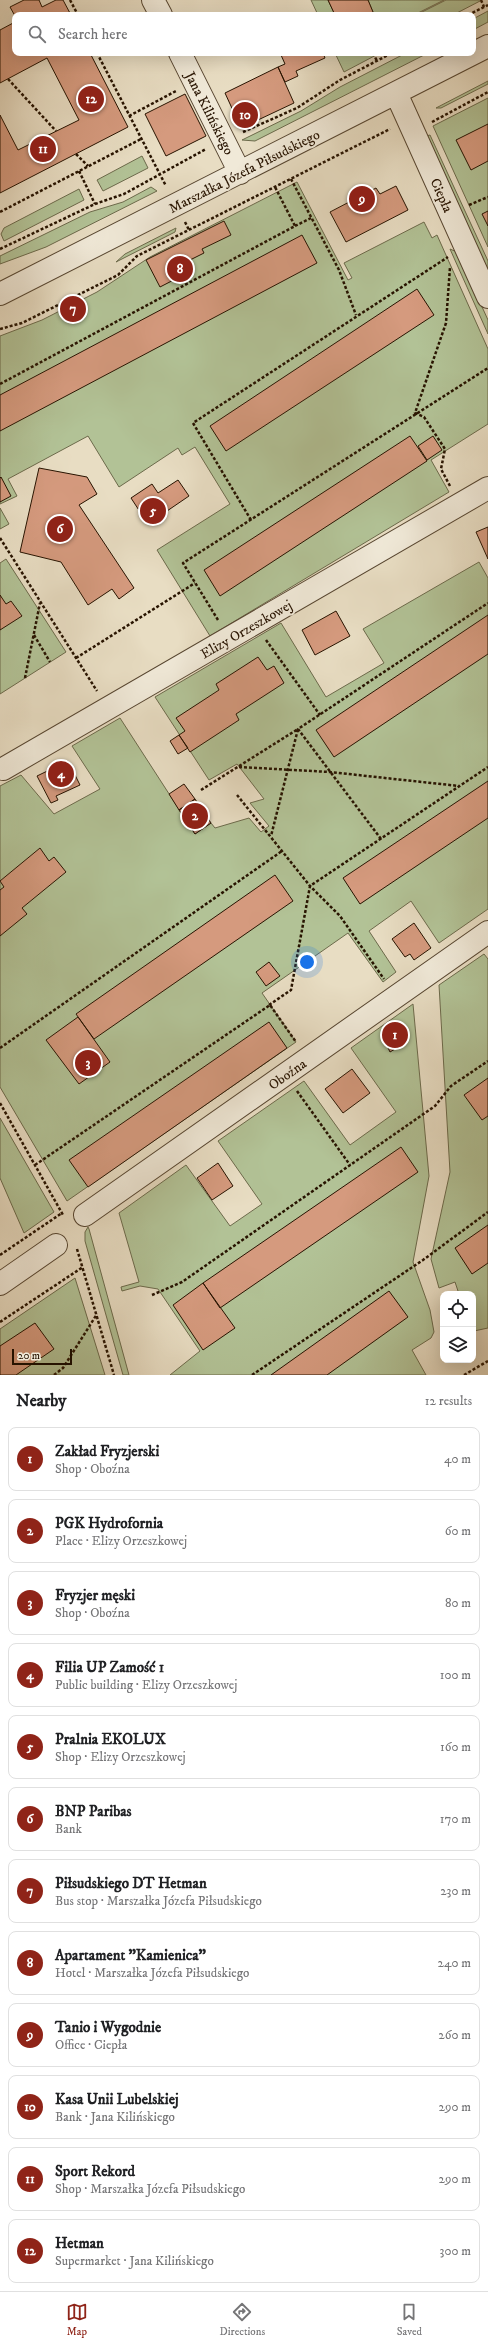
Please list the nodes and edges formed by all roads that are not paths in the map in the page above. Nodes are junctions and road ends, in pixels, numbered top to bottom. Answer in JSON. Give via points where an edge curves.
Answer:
{"nodes":[{"id":1,"x":154,"y":0,"type":"edge"},
{"id":2,"x":160,"y":12,"type":"edge"},
{"id":3,"x":488,"y":46,"type":"edge"},
{"id":4,"x":476,"y":52,"type":"edge"},
{"id":5,"x":182,"y":56,"type":"edge"},
{"id":6,"x":468,"y":56,"type":"edge"},
{"id":7,"x":396,"y":93,"type":"junction"},
{"id":8,"x":240,"y":173,"type":"junction"},
{"id":9,"x":0,"y":294,"type":"edge"},
{"id":10,"x":488,"y":297,"type":"edge"},
{"id":11,"x":488,"y":488,"type":"edge"},
{"id":12,"x":3,"y":769,"type":"dead end"},
{"id":13,"x":488,"y":932,"type":"edge"},
{"id":14,"x":75,"y":1216,"type":"road end"},
{"id":15,"x":66,"y":1246,"type":"road end"},
{"id":16,"x":0,"y":1284,"type":"edge"}],
"edges":[{"from":1,"to":2,"type":"street"},
{"from":3,"to":4,"type":"street","name":"Marszałka Józefa Piłsudskiego"},
{"from":5,"to":8,"type":"street","name":"Jana Kilińskiego"},
{"from":6,"to":7,"type":"street","name":"Marszałka Józefa Piłsudskiego"},
{"from":7,"to":8,"type":"street","name":"Marszałka Józefa Piłsudskiego"},
{"from":7,"to":10,"type":"street","name":"Ciepła"},
{"from":8,"to":9,"type":"street","name":"Marszałka Józefa Piłsudskiego"},
{"from":11,"to":12,"type":"street","name":"Elizy Orzeszkowej"},
{"from":13,"to":14,"type":"street","name":"Oboźna"},
{"from":15,"to":16,"type":"street"}]}
